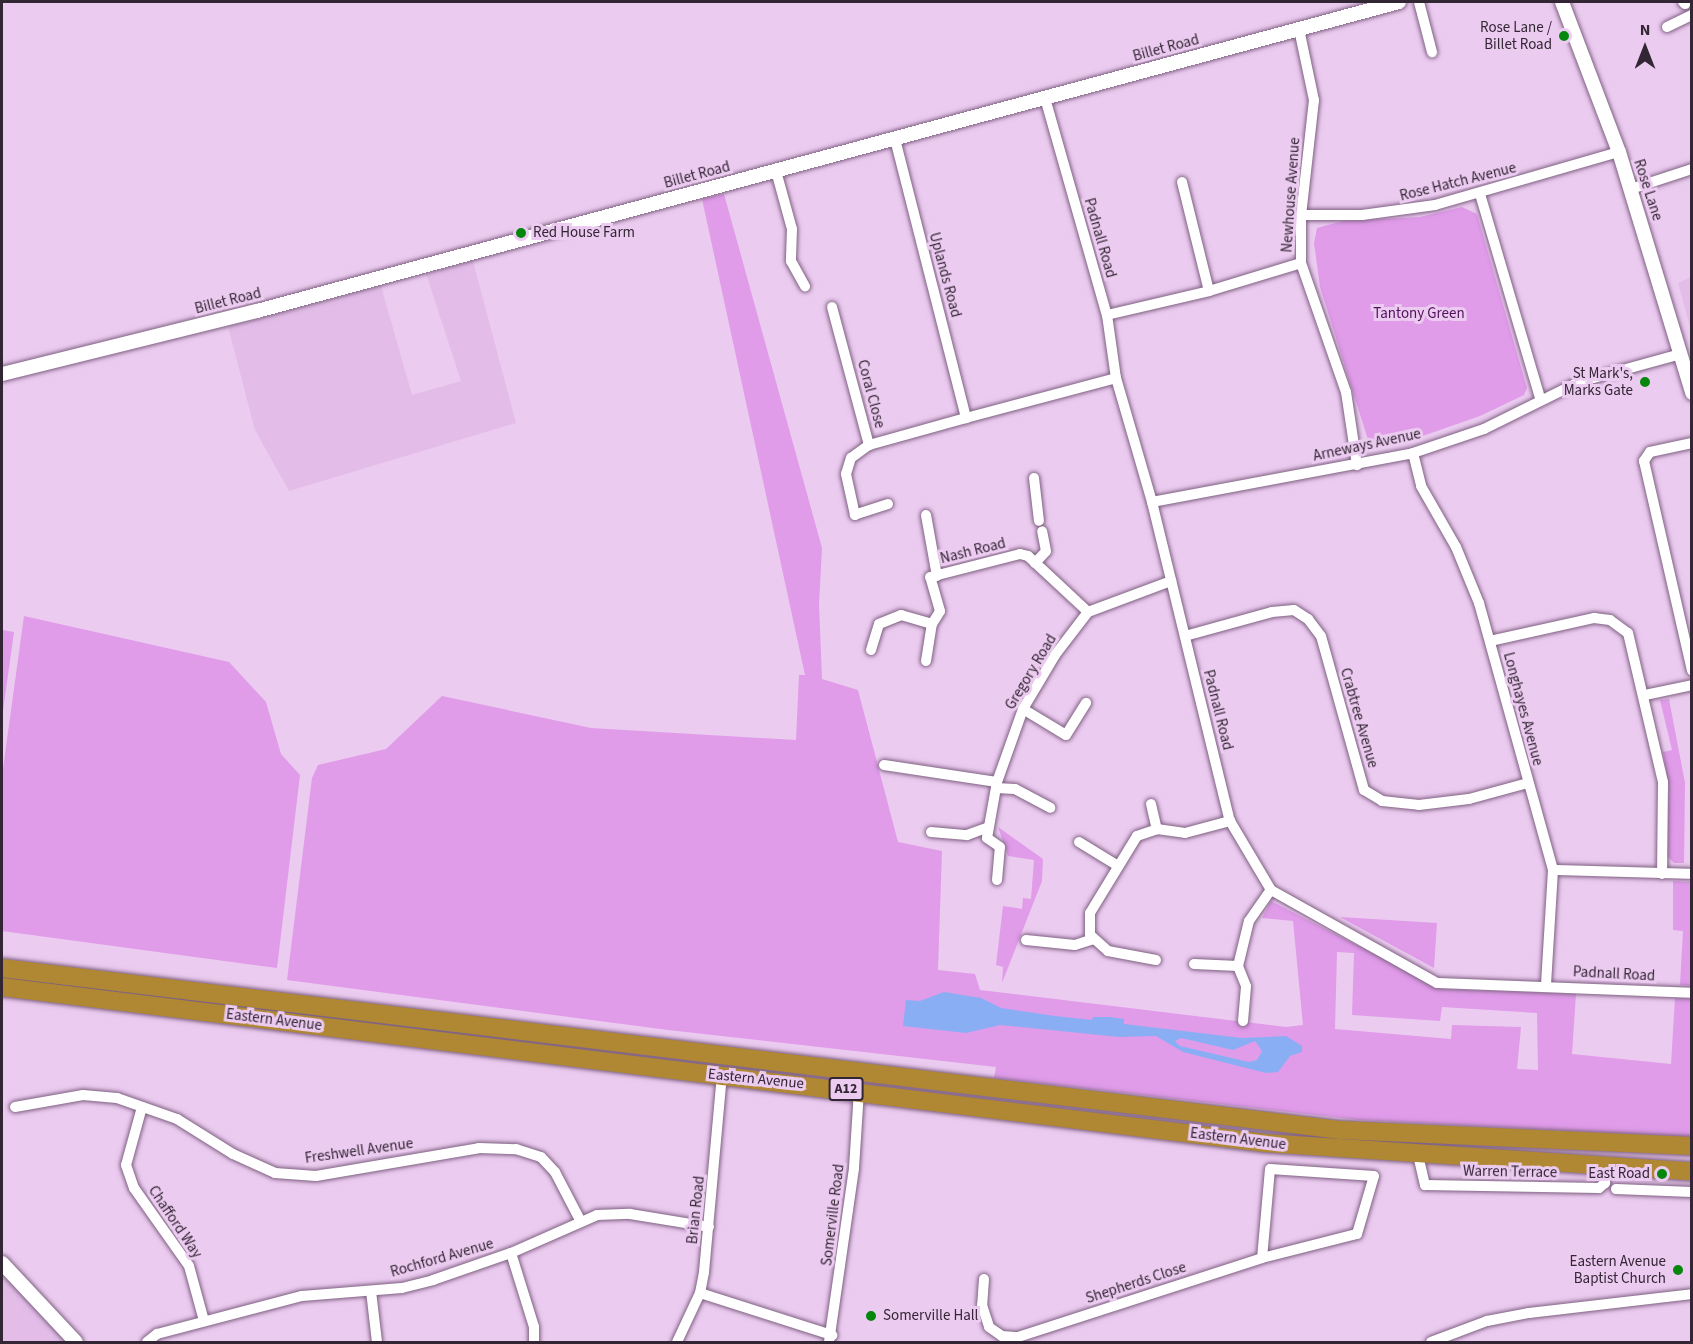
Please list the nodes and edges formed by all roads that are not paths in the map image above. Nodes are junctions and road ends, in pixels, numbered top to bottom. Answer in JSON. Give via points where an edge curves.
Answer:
{"nodes":[{"id":1,"x":1399,"y":2,"type":"edge"},
{"id":2,"x":1419,"y":2,"type":"edge"},
{"id":3,"x":1562,"y":2,"type":"edge"},
{"id":4,"x":1692,"y":15,"type":"edge"},
{"id":5,"x":1667,"y":27,"type":"dead end"},
{"id":6,"x":1299,"y":29,"type":"junction"},
{"id":7,"x":1432,"y":52,"type":"dead end"},
{"id":8,"x":1046,"y":98,"type":"junction"},
{"id":9,"x":895,"y":139,"type":"junction"},
{"id":10,"x":1619,"y":152,"type":"junction"},
{"id":11,"x":1692,"y":169,"type":"edge"},
{"id":12,"x":776,"y":171,"type":"junction"},
{"id":13,"x":1182,"y":182,"type":"dead end"},
{"id":14,"x":1631,"y":189,"type":"junction"},
{"id":15,"x":1480,"y":194,"type":"junction"},
{"id":16,"x":1301,"y":215,"type":"junction"},
{"id":17,"x":1301,"y":263,"type":"junction"},
{"id":18,"x":805,"y":286,"type":"dead end"},
{"id":19,"x":1209,"y":291,"type":"junction"},
{"id":20,"x":832,"y":308,"type":"dead end"},
{"id":21,"x":1107,"y":315,"type":"junction"},
{"id":22,"x":1681,"y":354,"type":"junction"},
{"id":23,"x":2,"y":374,"type":"edge"},
{"id":24,"x":1116,"y":378,"type":"junction"},
{"id":25,"x":1692,"y":393,"type":"edge"},
{"id":26,"x":1540,"y":398,"type":"junction"},
{"id":27,"x":966,"y":418,"type":"junction"},
{"id":28,"x":1692,"y":443,"type":"edge"},
{"id":29,"x":869,"y":445,"type":"junction"},
{"id":30,"x":1413,"y":453,"type":"junction"},
{"id":31,"x":1357,"y":465,"type":"junction"},
{"id":32,"x":1034,"y":478,"type":"dead end"},
{"id":33,"x":1152,"y":502,"type":"junction"},
{"id":34,"x":888,"y":504,"type":"dead end"},
{"id":35,"x":926,"y":514,"type":"dead end"},
{"id":36,"x":1035,"y":563,"type":"junction"},
{"id":37,"x":936,"y":576,"type":"junction"},
{"id":38,"x":1171,"y":581,"type":"junction"},
{"id":39,"x":1088,"y":612,"type":"junction"},
{"id":40,"x":932,"y":624,"type":"junction"},
{"id":41,"x":1185,"y":636,"type":"junction"},
{"id":42,"x":1490,"y":641,"type":"junction"},
{"id":43,"x":871,"y":650,"type":"dead end"},
{"id":44,"x":926,"y":661,"type":"dead end"},
{"id":45,"x":1692,"y":671,"type":"edge"},
{"id":46,"x":1692,"y":685,"type":"edge"},
{"id":47,"x":1645,"y":695,"type":"junction"},
{"id":48,"x":1086,"y":703,"type":"dead end"},
{"id":49,"x":1023,"y":709,"type":"junction"},
{"id":50,"x":884,"y":765,"type":"dead end"},
{"id":51,"x":1528,"y":783,"type":"junction"},
{"id":52,"x":997,"y":785,"type":"junction"},
{"id":53,"x":1150,"y":804,"type":"dead end"},
{"id":54,"x":1050,"y":808,"type":"dead end"},
{"id":55,"x":1230,"y":821,"type":"junction"},
{"id":56,"x":1157,"y":829,"type":"junction"},
{"id":57,"x":931,"y":832,"type":"dead end"},
{"id":58,"x":988,"y":832,"type":"junction"},
{"id":59,"x":1079,"y":842,"type":"dead end"},
{"id":60,"x":1118,"y":866,"type":"junction"},
{"id":61,"x":1553,"y":870,"type":"junction"},
{"id":62,"x":1662,"y":874,"type":"junction"},
{"id":63,"x":1692,"y":874,"type":"edge"},
{"id":64,"x":997,"y":880,"type":"dead end"},
{"id":65,"x":1271,"y":891,"type":"junction"},
{"id":66,"x":1093,"y":939,"type":"junction"},
{"id":67,"x":1026,"y":940,"type":"dead end"},
{"id":68,"x":1156,"y":960,"type":"dead end"},
{"id":69,"x":1194,"y":964,"type":"dead end"},
{"id":70,"x":1238,"y":966,"type":"junction"},
{"id":71,"x":2,"y":968,"type":"edge"},
{"id":72,"x":1546,"y":985,"type":"junction"},
{"id":73,"x":2,"y":987,"type":"edge"},
{"id":74,"x":1692,"y":993,"type":"edge"},
{"id":75,"x":1243,"y":1021,"type":"dead end"},
{"id":76,"x":722,"y":1074,"type":"junction"},
{"id":77,"x":859,"y":1090,"type":"junction"},
{"id":78,"x":15,"y":1107,"type":"dead end"},
{"id":79,"x":142,"y":1107,"type":"junction"},
{"id":80,"x":1692,"y":1146,"type":"edge"},
{"id":81,"x":1418,"y":1155,"type":"junction"},
{"id":82,"x":1607,"y":1165,"type":"junction"},
{"id":83,"x":1692,"y":1171,"type":"edge"},
{"id":84,"x":1616,"y":1189,"type":"dead end"},
{"id":85,"x":1692,"y":1192,"type":"edge"},
{"id":86,"x":580,"y":1222,"type":"junction"},
{"id":87,"x":709,"y":1227,"type":"junction"},
{"id":88,"x":511,"y":1253,"type":"junction"},
{"id":89,"x":1262,"y":1258,"type":"junction"},
{"id":90,"x":2,"y":1263,"type":"edge"},
{"id":91,"x":984,"y":1279,"type":"dead end"},
{"id":92,"x":371,"y":1291,"type":"junction"},
{"id":93,"x":700,"y":1293,"type":"junction"},
{"id":94,"x":1692,"y":1294,"type":"edge"},
{"id":95,"x":204,"y":1321,"type":"junction"},
{"id":96,"x":830,"y":1339,"type":"edge"},
{"id":97,"x":1018,"y":1340,"type":"edge"},
{"id":98,"x":76,"y":1342,"type":"edge"},
{"id":99,"x":147,"y":1342,"type":"edge"},
{"id":100,"x":377,"y":1342,"type":"edge"},
{"id":101,"x":534,"y":1342,"type":"edge"},
{"id":102,"x":677,"y":1342,"type":"edge"},
{"id":103,"x":1431,"y":1342,"type":"edge"}],
"edges":[{"from":1,"to":6,"type":"street","name":"Billet Road"},
{"from":2,"to":7,"type":"street"},
{"from":3,"to":10,"type":"street","name":"Rose Lane"},
{"from":4,"to":5,"type":"street"},
{"from":6,"to":8,"type":"street","name":"Billet Road"},
{"from":6,"to":16,"type":"street","name":"Newhouse Avenue","via":[[1314,100]]},
{"from":8,"to":9,"type":"street","name":"Billet Road"},
{"from":8,"to":21,"type":"street","name":"Padnall Road"},
{"from":9,"to":12,"type":"street","name":"Billet Road"},
{"from":9,"to":27,"type":"street","name":"Uplands Road"},
{"from":10,"to":14,"type":"street","name":"Rose Lane"},
{"from":10,"to":15,"type":"street","name":"Rose Hatch Avenue"},
{"from":11,"to":14,"type":"street"},
{"from":12,"to":18,"type":"street","via":[[792,229],[791,261]]},
{"from":12,"to":23,"type":"street","name":"Billet Road","via":[[257,311]]},
{"from":13,"to":19,"type":"street"},
{"from":14,"to":22,"type":"street","name":"Rose Lane"},
{"from":15,"to":16,"type":"street","name":"Rose Hatch Avenue","via":[[1394,213]]},
{"from":15,"to":26,"type":"street"},
{"from":16,"to":17,"type":"street","name":"Newhouse Avenue"},
{"from":17,"to":19,"type":"street"},
{"from":17,"to":31,"type":"street","name":"Newhouse Avenue","via":[[1346,392]]},
{"from":19,"to":21,"type":"street"},
{"from":20,"to":29,"type":"street","name":"Coral Close"},
{"from":21,"to":24,"type":"street","name":"Padnall Road"},
{"from":22,"to":25,"type":"street","name":"Rose Lane"},
{"from":22,"to":26,"type":"street","name":"Arneways Avenue","via":[[1579,382]]},
{"from":24,"to":27,"type":"street"},
{"from":24,"to":33,"type":"street","name":"Padnall Road"},
{"from":26,"to":30,"type":"street","name":"Arneways Avenue","via":[[1484,429]]},
{"from":27,"to":29,"type":"street"},
{"from":28,"to":45,"type":"street","via":[[1650,453],[1644,461]]},
{"from":29,"to":34,"type":"street","name":"Coral Close","via":[[851,458],[846,474],[855,515]]},
{"from":30,"to":31,"type":"street","name":"Arneways Avenue"},
{"from":30,"to":42,"type":"street","name":"Longhayes Avenue","via":[[1421,486],[1468,574]]},
{"from":31,"to":33,"type":"street","name":"Arneways Avenue"},
{"from":32,"to":36,"type":"street","via":[[1046,551]]},
{"from":33,"to":38,"type":"street","name":"Padnall Road"},
{"from":35,"to":37,"type":"street"},
{"from":36,"to":37,"type":"street","name":"Nash Road","via":[[1020,554]]},
{"from":36,"to":39,"type":"street"},
{"from":37,"to":40,"type":"street","name":"Nash Road","via":[[930,577],[940,611]]},
{"from":38,"to":39,"type":"street"},
{"from":38,"to":41,"type":"street","name":"Padnall Road"},
{"from":39,"to":49,"type":"street","name":"Gregory Road","via":[[1055,655]]},
{"from":40,"to":43,"type":"street","via":[[901,615],[879,624]]},
{"from":40,"to":44,"type":"street","name":"Nash Road"},
{"from":41,"to":51,"type":"street","name":"Crabtree Avenue","via":[[1272,612],[1294,610],[1308,619],[1321,636],[1364,790],[1382,801],[1419,806],[1469,799]]},
{"from":41,"to":55,"type":"street","name":"Padnall Road"},
{"from":42,"to":47,"type":"street","via":[[1587,619],[1610,620],[1624,628],[1631,639]]},
{"from":42,"to":51,"type":"street","name":"Longhayes Avenue"},
{"from":46,"to":47,"type":"street"},
{"from":47,"to":62,"type":"street","via":[[1664,782]]},
{"from":48,"to":49,"type":"street","via":[[1066,735]]},
{"from":49,"to":52,"type":"street","name":"Gregory Road"},
{"from":50,"to":52,"type":"street"},
{"from":51,"to":61,"type":"street","name":"Longhayes Avenue"},
{"from":52,"to":54,"type":"street","via":[[1015,789]]},
{"from":52,"to":58,"type":"street","name":"Gregory Road"},
{"from":53,"to":56,"type":"street"},
{"from":55,"to":56,"type":"street","via":[[1185,833]]},
{"from":55,"to":65,"type":"street","name":"Padnall Road"},
{"from":56,"to":60,"type":"street","via":[[1137,836]]},
{"from":57,"to":58,"type":"street"},
{"from":58,"to":64,"type":"street","via":[[1000,847]]},
{"from":59,"to":60,"type":"street"},
{"from":60,"to":66,"type":"street","via":[[1090,913]]},
{"from":61,"to":62,"type":"street"},
{"from":61,"to":72,"type":"street","name":"Longhayes Avenue"},
{"from":62,"to":63,"type":"street"},
{"from":65,"to":70,"type":"street","via":[[1249,921]]},
{"from":65,"to":72,"type":"street","name":"Padnall Road","via":[[1437,983]]},
{"from":66,"to":67,"type":"street","via":[[1074,945]]},
{"from":66,"to":68,"type":"street","via":[[1108,951]]},
{"from":69,"to":70,"type":"street"},
{"from":70,"to":75,"type":"street","via":[[1246,986]]},
{"from":71,"to":80,"type":"highway","name":"Eastern Avenue","number":"A12","via":[[1341,1130]]},
{"from":72,"to":74,"type":"street","name":"Padnall Road"},
{"from":73,"to":76,"type":"highway","name":"Eastern Avenue","number":"A12"},
{"from":76,"to":77,"type":"highway","name":"Eastern Avenue","number":"A12"},
{"from":76,"to":87,"type":"street","name":"Brian Road"},
{"from":77,"to":81,"type":"highway","name":"Eastern Avenue","number":"A12","via":[[1264,1143]]},
{"from":77,"to":96,"type":"street","name":"Somerville Road","via":[[857,1138]]},
{"from":78,"to":79,"type":"street","name":"Freshwell Avenue","via":[[83,1095],[117,1098]]},
{"from":79,"to":86,"type":"street","name":"Freshwell Avenue","via":[[177,1119],[233,1154],[275,1173],[316,1176],[479,1148],[516,1149],[541,1157],[555,1172]]},
{"from":79,"to":95,"type":"street","name":"Chafford Way","via":[[126,1165],[134,1188],[189,1266]]},
{"from":81,"to":82,"type":"highway","name":"Eastern Avenue","number":"A12"},
{"from":81,"to":82,"type":"street","name":"Warren Terrace","via":[[1425,1185],[1599,1188],[1605,1184]]},
{"from":82,"to":83,"type":"highway","name":"Eastern Avenue","number":"A12"},
{"from":84,"to":85,"type":"street"},
{"from":86,"to":87,"type":"street","name":"Rochford Avenue","via":[[615,1213]]},
{"from":86,"to":88,"type":"street","name":"Rochford Avenue"},
{"from":87,"to":93,"type":"street","name":"Brian Road"},
{"from":88,"to":92,"type":"street","name":"Rochford Avenue","via":[[402,1288]]},
{"from":88,"to":101,"type":"street","via":[[534,1327]]},
{"from":89,"to":89,"type":"street","name":"Shepherds Close","via":[[1357,1234],[1374,1176],[1269,1169]]},
{"from":89,"to":97,"type":"street","name":"Shepherds Close"},
{"from":90,"to":98,"type":"street"},
{"from":91,"to":97,"type":"street","name":"Shepherds Close","via":[[982,1305],[989,1327]]},
{"from":92,"to":95,"type":"street","name":"Rochford Avenue","via":[[302,1296]]},
{"from":92,"to":100,"type":"street"},
{"from":93,"to":96,"type":"street"},
{"from":93,"to":102,"type":"street","name":"Brian Road"},
{"from":94,"to":103,"type":"street","via":[[1529,1313],[1487,1321]]},
{"from":95,"to":99,"type":"street","name":"Rochford Avenue","via":[[157,1334]]}]}
